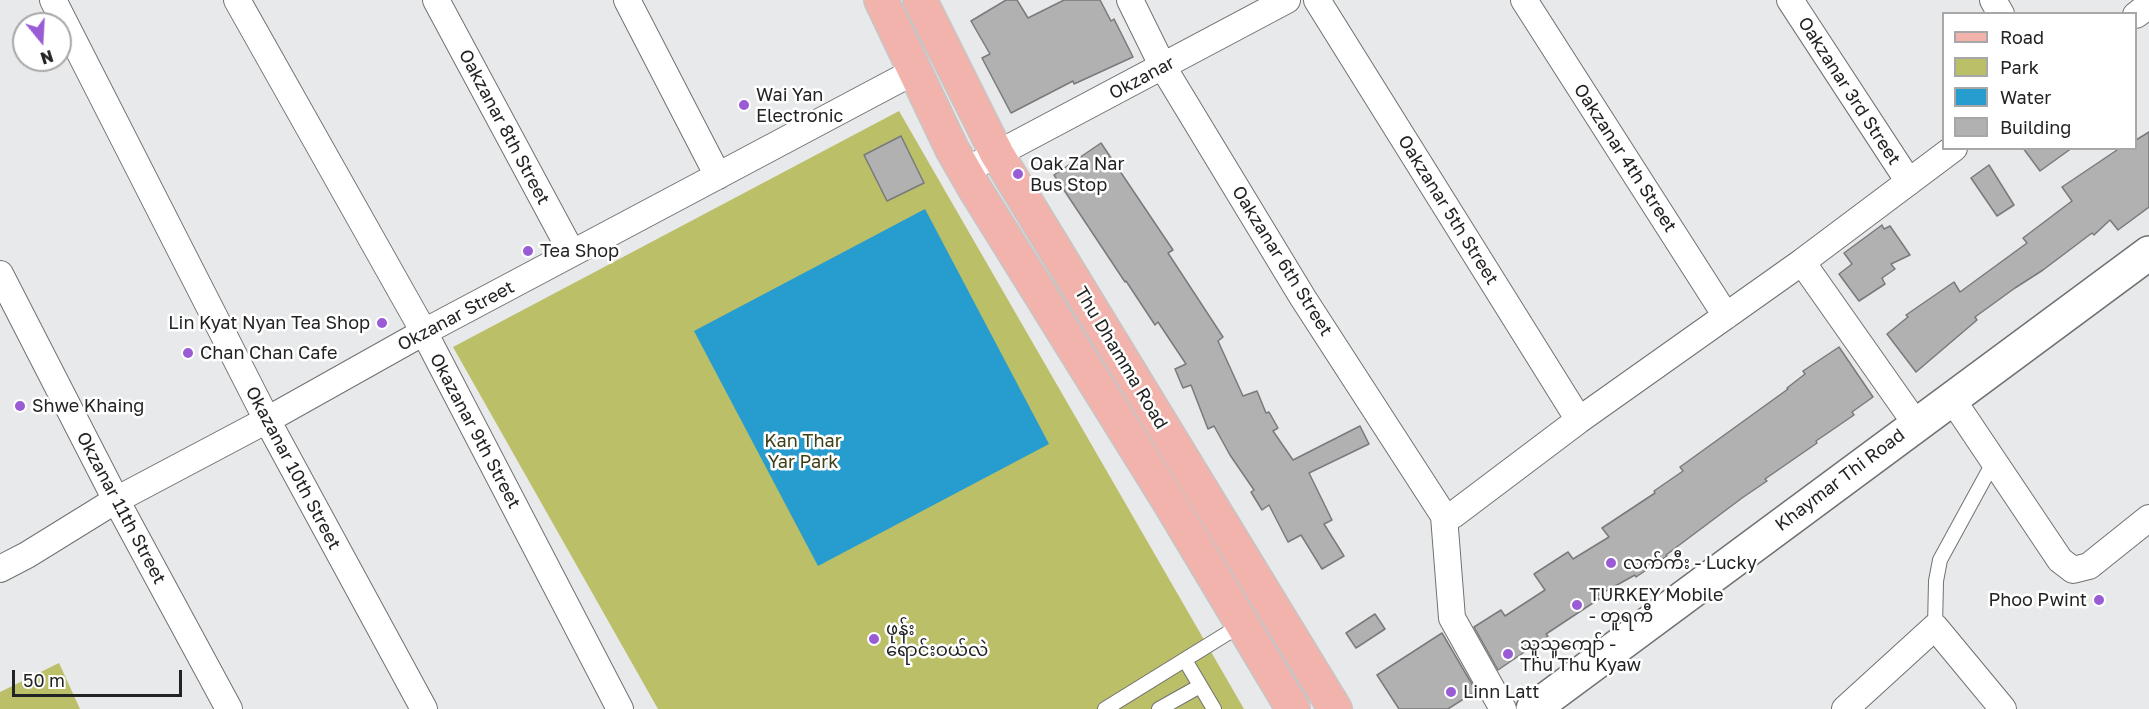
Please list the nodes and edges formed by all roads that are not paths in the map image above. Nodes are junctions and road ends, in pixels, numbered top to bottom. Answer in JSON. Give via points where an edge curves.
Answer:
{"nodes":[{"id":1,"x":53,"y":0,"type":"edge"},
{"id":2,"x":237,"y":0,"type":"edge"},
{"id":3,"x":436,"y":0,"type":"edge"},
{"id":4,"x":627,"y":0,"type":"edge"},
{"id":5,"x":880,"y":0,"type":"edge"},
{"id":6,"x":920,"y":0,"type":"edge"},
{"id":7,"x":1130,"y":0,"type":"edge"},
{"id":8,"x":1287,"y":0,"type":"edge"},
{"id":9,"x":1317,"y":0,"type":"edge"},
{"id":10,"x":1524,"y":0,"type":"edge"},
{"id":11,"x":1790,"y":0,"type":"edge"},
{"id":12,"x":2149,"y":5,"type":"edge"},
{"id":13,"x":2137,"y":14,"type":"edge"},
{"id":14,"x":1163,"y":67,"type":"junction"},
{"id":15,"x":915,"y":71,"type":"junction"},
{"id":16,"x":1951,"y":150,"type":"edge"},
{"id":17,"x":997,"y":154,"type":"junction"},
{"id":18,"x":965,"y":171,"type":"junction"},
{"id":19,"x":718,"y":176,"type":"junction"},
{"id":20,"x":1909,"y":182,"type":"junction"},
{"id":21,"x":572,"y":253,"type":"junction"},
{"id":22,"x":2149,"y":253,"type":"edge"},
{"id":23,"x":1802,"y":262,"type":"junction"},
{"id":24,"x":0,"y":274,"type":"edge"},
{"id":25,"x":1726,"y":316,"type":"junction"},
{"id":26,"x":424,"y":332,"type":"junction"},
{"id":27,"x":1952,"y":399,"type":"junction"},
{"id":28,"x":267,"y":420,"type":"junction"},
{"id":29,"x":1579,"y":420,"type":"junction"},
{"id":30,"x":1916,"y":424,"type":"junction"},
{"id":31,"x":1994,"y":461,"type":"junction"},
{"id":32,"x":116,"y":500,"type":"junction"},
{"id":33,"x":1444,"y":516,"type":"junction"},
{"id":34,"x":2149,"y":519,"type":"edge"},
{"id":35,"x":0,"y":568,"type":"edge"},
{"id":36,"x":1257,"y":616,"type":"junction"},
{"id":37,"x":1935,"y":627,"type":"junction"},
{"id":38,"x":1185,"y":660,"type":"junction"},
{"id":39,"x":1200,"y":686,"type":"junction"},
{"id":40,"x":1335,"y":708,"type":"edge"},
{"id":41,"x":229,"y":709,"type":"edge"},
{"id":42,"x":424,"y":709,"type":"edge"},
{"id":43,"x":620,"y":709,"type":"edge"},
{"id":44,"x":1106,"y":709,"type":"edge"},
{"id":45,"x":1160,"y":709,"type":"edge"},
{"id":46,"x":1214,"y":709,"type":"edge"},
{"id":47,"x":1293,"y":709,"type":"edge"},
{"id":48,"x":1503,"y":709,"type":"edge"},
{"id":49,"x":1533,"y":709,"type":"edge"},
{"id":50,"x":1845,"y":709,"type":"edge"},
{"id":51,"x":2003,"y":709,"type":"edge"}],
"edges":[{"from":1,"to":28,"type":"street","name":"Okazanar 10th Street"},
{"from":2,"to":26,"type":"street","name":"Okazanar 9th Street"},
{"from":3,"to":21,"type":"street","name":"Oakzanar 8th Street"},
{"from":4,"to":19,"type":"street"},
{"from":5,"to":15,"type":"main road","name":"Thu Dhamma Road"},
{"from":6,"to":17,"type":"main road","name":"Thu Dhamma Road"},
{"from":7,"to":14,"type":"street","name":"Oakzanar 6th Street"},
{"from":8,"to":14,"type":"street","name":"Okzanar"},
{"from":9,"to":29,"type":"street","name":"Oakzanar 5th Street"},
{"from":10,"to":25,"type":"street","name":"Oakzanar 4th Street"},
{"from":11,"to":20,"type":"street","name":"Oakzanar 3rd Street"},
{"from":12,"to":13,"type":"street"},
{"from":14,"to":17,"type":"street","name":"Okzanar"},
{"from":14,"to":33,"type":"street","name":"Oakzanar 6th Street","via":[[1303,298]]},
{"from":15,"to":18,"type":"main road","name":"Thu Dhamma Road"},
{"from":15,"to":19,"type":"street","name":"Okzanar Street"},
{"from":16,"to":20,"type":"street"},
{"from":17,"to":18,"type":"street","name":"Okzanar"},
{"from":17,"to":36,"type":"main road","name":"Thu Dhamma Road"},
{"from":18,"to":36,"type":"main road","name":"Thu Dhamma Road"},
{"from":19,"to":21,"type":"street","name":"Okzanar Street"},
{"from":20,"to":23,"type":"street"},
{"from":21,"to":26,"type":"street","name":"Okzanar Street"},
{"from":22,"to":27,"type":"main road","name":"Khaymar Thi Road"},
{"from":23,"to":25,"type":"street"},
{"from":23,"to":30,"type":"street"},
{"from":24,"to":32,"type":"street","name":"Okzanar 11th Street"},
{"from":25,"to":29,"type":"street"},
{"from":26,"to":28,"type":"street","name":"Okzanar Street"},
{"from":26,"to":43,"type":"street","name":"Okazanar 9th Street"},
{"from":27,"to":30,"type":"main road","name":"Khaymar Thi Road"},
{"from":27,"to":31,"type":"street"},
{"from":28,"to":32,"type":"street","name":"Okzanar Street"},
{"from":28,"to":42,"type":"street","name":"Okazanar 10th Street"},
{"from":29,"to":33,"type":"street","via":[[1453,515]]},
{"from":30,"to":49,"type":"main road","name":"Khaymar Thi Road"},
{"from":31,"to":34,"type":"street","via":[[2060,560],[2073,570],[2090,566]]},
{"from":31,"to":37,"type":"lane","via":[[1940,560]]},
{"from":32,"to":35,"type":"street","name":"Okzanar Street"},
{"from":32,"to":41,"type":"street","name":"Okzanar 11th Street"},
{"from":33,"to":48,"type":"street","via":[[1452,618]]},
{"from":36,"to":38,"type":"lane"},
{"from":36,"to":40,"type":"main road","name":"Thu Dhamma Road"},
{"from":36,"to":47,"type":"main road","name":"Thu Dhamma Road"},
{"from":37,"to":50,"type":"street"},
{"from":37,"to":51,"type":"street"},
{"from":38,"to":39,"type":"lane"},
{"from":38,"to":44,"type":"lane"},
{"from":39,"to":45,"type":"lane"},
{"from":39,"to":46,"type":"lane"}]}
